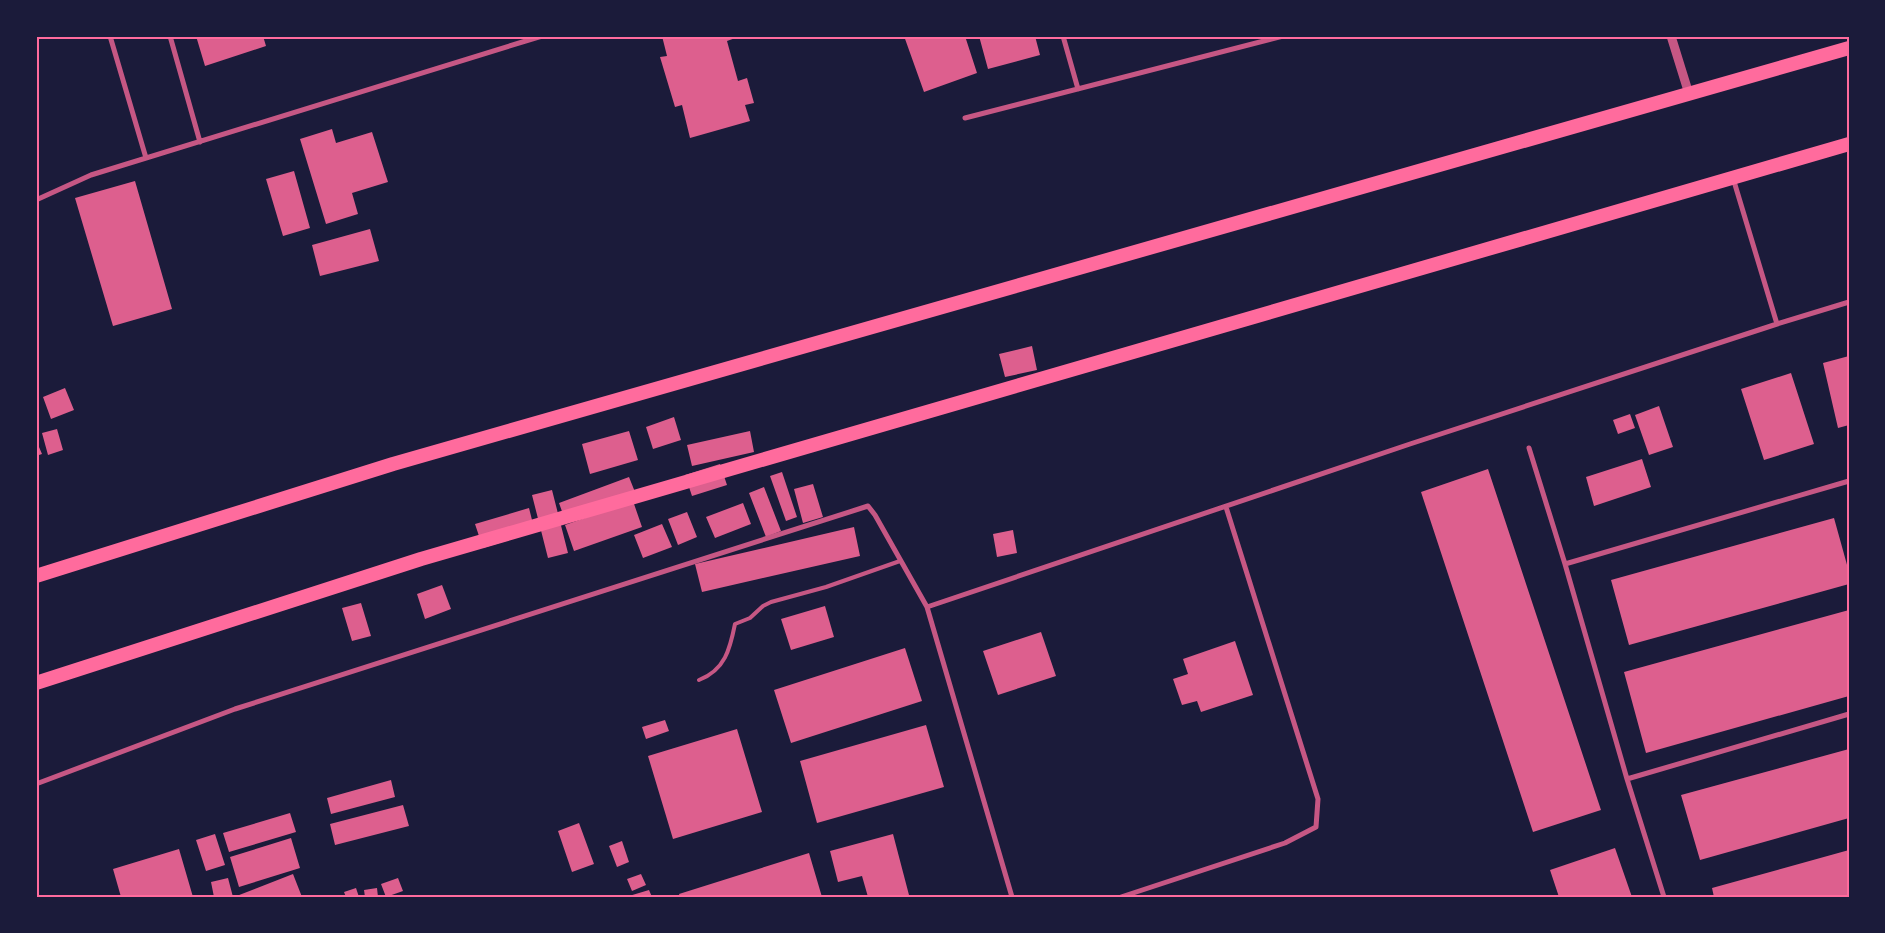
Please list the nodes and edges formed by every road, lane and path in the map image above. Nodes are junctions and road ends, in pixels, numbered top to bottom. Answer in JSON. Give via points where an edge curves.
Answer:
{"nodes":[{"id":1,"x":110,"y":36,"type":"edge"},
{"id":2,"x":170,"y":36,"type":"edge"},
{"id":3,"x":542,"y":36,"type":"edge"},
{"id":4,"x":1063,"y":36,"type":"edge"},
{"id":5,"x":1283,"y":36,"type":"edge"},
{"id":6,"x":1671,"y":36,"type":"edge"},
{"id":7,"x":1849,"y":48,"type":"edge"},
{"id":8,"x":1078,"y":89,"type":"junction"},
{"id":9,"x":1690,"y":94,"type":"junction"},
{"id":10,"x":965,"y":118,"type":"dead end"},
{"id":11,"x":200,"y":142,"type":"junction"},
{"id":12,"x":1849,"y":144,"type":"edge"},
{"id":13,"x":146,"y":158,"type":"junction"},
{"id":14,"x":1733,"y":177,"type":"junction"},
{"id":15,"x":36,"y":200,"type":"edge"},
{"id":16,"x":1849,"y":302,"type":"edge"},
{"id":17,"x":1777,"y":324,"type":"junction"},
{"id":18,"x":1529,"y":448,"type":"dead end"},
{"id":19,"x":1849,"y":481,"type":"edge"},
{"id":20,"x":1226,"y":507,"type":"junction"},
{"id":21,"x":900,"y":561,"type":"junction"},
{"id":22,"x":1565,"y":564,"type":"junction"},
{"id":23,"x":36,"y":576,"type":"edge"},
{"id":24,"x":927,"y":607,"type":"junction"},
{"id":25,"x":699,"y":680,"type":"dead end"},
{"id":26,"x":36,"y":683,"type":"edge"},
{"id":27,"x":1849,"y":714,"type":"edge"},
{"id":28,"x":1627,"y":779,"type":"junction"},
{"id":29,"x":36,"y":784,"type":"edge"},
{"id":30,"x":1012,"y":897,"type":"edge"},
{"id":31,"x":1121,"y":897,"type":"edge"},
{"id":32,"x":1664,"y":897,"type":"edge"}],
"edges":[{"from":1,"to":13,"type":"street"},
{"from":2,"to":11,"type":"street"},
{"from":3,"to":11,"type":"street"},
{"from":4,"to":8,"type":"street"},
{"from":5,"to":8,"type":"street"},
{"from":6,"to":9,"type":"street"},
{"from":7,"to":9,"type":"highway"},
{"from":8,"to":10,"type":"street"},
{"from":9,"to":23,"type":"highway","via":[[393,464]]},
{"from":11,"to":13,"type":"street"},
{"from":12,"to":14,"type":"highway"},
{"from":13,"to":15,"type":"street","via":[[91,175]]},
{"from":14,"to":17,"type":"street"},
{"from":14,"to":26,"type":"highway","via":[[421,559]]},
{"from":16,"to":17,"type":"street"},
{"from":17,"to":20,"type":"street"},
{"from":18,"to":22,"type":"street"},
{"from":19,"to":22,"type":"street"},
{"from":20,"to":24,"type":"street"},
{"from":20,"to":31,"type":"street","via":[[1318,799],[1316,827],[1285,843]]},
{"from":21,"to":24,"type":"street"},
{"from":21,"to":25,"type":"lane","via":[[763,606],[750,618],[736,624],[730,647],[718,667],[712,675]]},
{"from":21,"to":29,"type":"street","via":[[868,506],[235,709]]},
{"from":22,"to":28,"type":"street"},
{"from":24,"to":30,"type":"street"},
{"from":27,"to":28,"type":"street"},
{"from":28,"to":32,"type":"street"}]}
